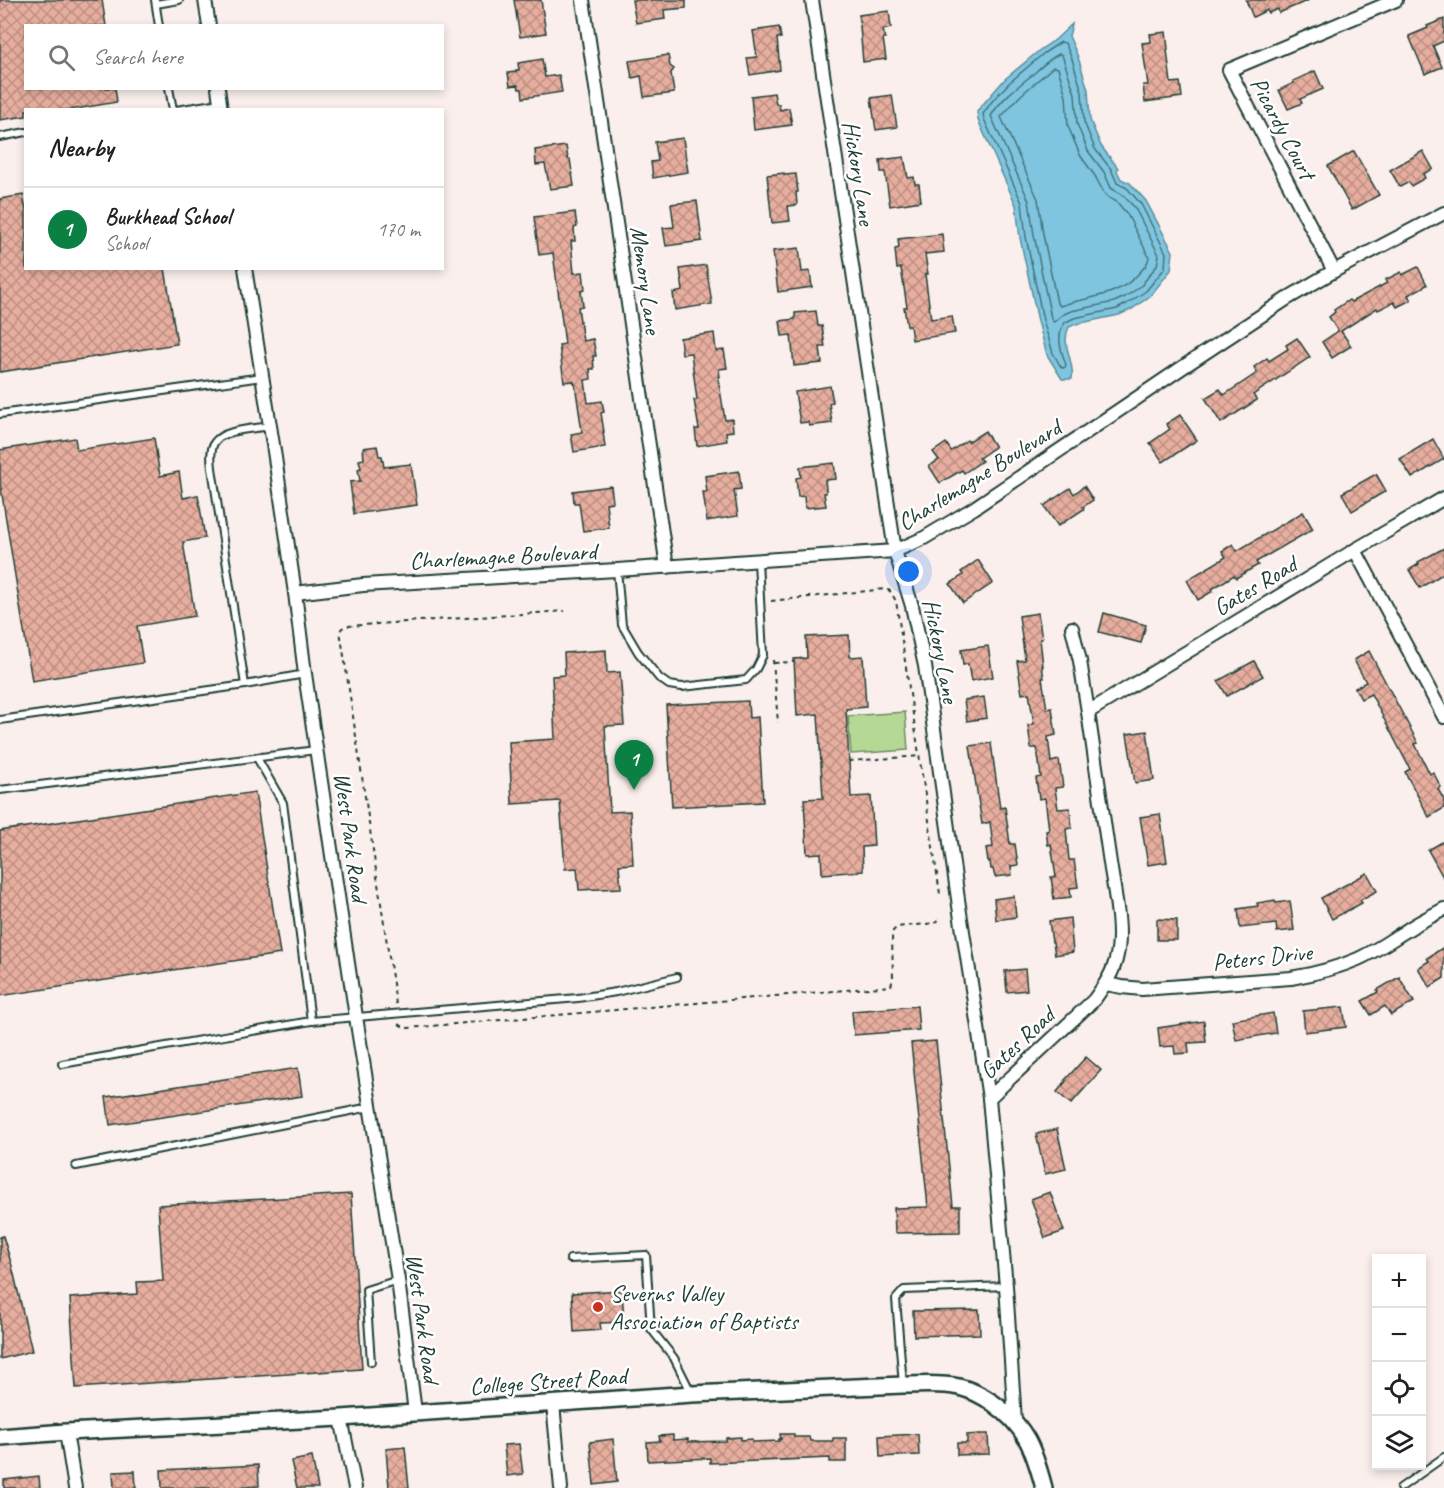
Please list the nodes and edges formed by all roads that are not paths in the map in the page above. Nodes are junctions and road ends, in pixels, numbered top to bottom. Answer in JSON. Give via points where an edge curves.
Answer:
{"nodes":[{"id":1,"x":179,"y":0,"type":"edge"},
{"id":2,"x":205,"y":0,"type":"edge"},
{"id":3,"x":584,"y":0,"type":"edge"},
{"id":4,"x":812,"y":0,"type":"edge"},
{"id":5,"x":1395,"y":0,"type":"edge"},
{"id":6,"x":155,"y":2,"type":"edge"},
{"id":7,"x":159,"y":24,"type":"edge"},
{"id":8,"x":209,"y":24,"type":"edge"},
{"id":9,"x":169,"y":90,"type":"edge"},
{"id":10,"x":218,"y":90,"type":"edge"},
{"id":11,"x":220,"y":106,"type":"edge"},
{"id":12,"x":174,"y":108,"type":"edge"},
{"id":13,"x":197,"y":108,"type":"edge"},
{"id":14,"x":24,"y":132,"type":"edge"},
{"id":15,"x":0,"y":138,"type":"edge"},
{"id":16,"x":1444,"y":213,"type":"edge"},
{"id":17,"x":245,"y":270,"type":"edge"},
{"id":18,"x":1334,"y":271,"type":"junction"},
{"id":19,"x":262,"y":377,"type":"junction"},
{"id":20,"x":0,"y":414,"type":"edge"},
{"id":21,"x":270,"y":426,"type":"junction"},
{"id":22,"x":1444,"y":498,"type":"edge"},
{"id":23,"x":1355,"y":550,"type":"junction"},
{"id":24,"x":895,"y":551,"type":"junction"},
{"id":25,"x":758,"y":561,"type":"junction"},
{"id":26,"x":667,"y":567,"type":"junction"},
{"id":27,"x":617,"y":570,"type":"junction"},
{"id":28,"x":295,"y":593,"type":"junction"},
{"id":29,"x":1072,"y":628,"type":"dead end"},
{"id":30,"x":305,"y":674,"type":"junction"},
{"id":31,"x":245,"y":685,"type":"junction"},
{"id":32,"x":1088,"y":712,"type":"junction"},
{"id":33,"x":1444,"y":717,"type":"edge"},
{"id":34,"x":0,"y":720,"type":"edge"},
{"id":35,"x":316,"y":750,"type":"junction"},
{"id":36,"x":257,"y":758,"type":"junction"},
{"id":37,"x":0,"y":790,"type":"edge"},
{"id":38,"x":1444,"y":909,"type":"edge"},
{"id":39,"x":677,"y":977,"type":"dead end"},
{"id":40,"x":1106,"y":984,"type":"junction"},
{"id":41,"x":356,"y":1017,"type":"junction"},
{"id":42,"x":310,"y":1021,"type":"junction"},
{"id":43,"x":62,"y":1064,"type":"dead end"},
{"id":44,"x":989,"y":1098,"type":"junction"},
{"id":45,"x":370,"y":1107,"type":"junction"},
{"id":46,"x":76,"y":1166,"type":"dead end"},
{"id":47,"x":570,"y":1259,"type":"dead end"},
{"id":48,"x":398,"y":1280,"type":"junction"},
{"id":49,"x":1006,"y":1286,"type":"junction"},
{"id":50,"x":371,"y":1362,"type":"dead end"},
{"id":51,"x":903,"y":1385,"type":"junction"},
{"id":52,"x":692,"y":1394,"type":"junction"},
{"id":53,"x":553,"y":1404,"type":"junction"},
{"id":54,"x":415,"y":1413,"type":"junction"},
{"id":55,"x":340,"y":1418,"type":"junction"},
{"id":56,"x":1015,"y":1421,"type":"junction"},
{"id":57,"x":66,"y":1432,"type":"junction"},
{"id":58,"x":0,"y":1437,"type":"edge"},
{"id":59,"x":1444,"y":1457,"type":"edge"},
{"id":60,"x":75,"y":1488,"type":"edge"},
{"id":61,"x":355,"y":1488,"type":"edge"},
{"id":62,"x":561,"y":1488,"type":"edge"},
{"id":63,"x":1044,"y":1488,"type":"edge"},
{"id":64,"x":1401,"y":1488,"type":"edge"}],
"edges":[{"from":1,"to":6,"type":"lane"},
{"from":2,"to":8,"type":"street"},
{"from":3,"to":26,"type":"street","name":"Memory Lane"},
{"from":4,"to":24,"type":"street","name":"Hickory Lane"},
{"from":5,"to":18,"type":"street","name":"Picardy Court","via":[[1229,70]]},
{"from":6,"to":7,"type":"lane"},
{"from":9,"to":12,"type":"lane"},
{"from":10,"to":11,"type":"street"},
{"from":11,"to":13,"type":"lane"},
{"from":14,"to":15,"type":"lane"},
{"from":16,"to":18,"type":"street","name":"Charlemagne Boulevard"},
{"from":17,"to":19,"type":"street","name":"West Park Road"},
{"from":18,"to":24,"type":"street","name":"Charlemagne Boulevard","via":[[974,508]]},
{"from":19,"to":20,"type":"lane"},
{"from":19,"to":21,"type":"street","name":"West Park Road"},
{"from":21,"to":28,"type":"street","name":"West Park Road"},
{"from":21,"to":31,"type":"lane","via":[[231,432],[213,444],[211,455]]},
{"from":22,"to":23,"type":"street","name":"Gates Road"},
{"from":23,"to":32,"type":"street","name":"Gates Road"},
{"from":23,"to":33,"type":"street"},
{"from":24,"to":25,"type":"street","name":"Charlemagne Boulevard"},
{"from":24,"to":44,"type":"street","name":"Hickory Lane","via":[[925,666]]},
{"from":25,"to":26,"type":"street","name":"Charlemagne Boulevard"},
{"from":25,"to":27,"type":"lane","via":[[763,655],[756,669],[746,680],[682,687],[659,678],[622,625]]},
{"from":26,"to":27,"type":"street","name":"Charlemagne Boulevard"},
{"from":27,"to":28,"type":"street","name":"Charlemagne Boulevard","via":[[363,585]]},
{"from":28,"to":30,"type":"street","name":"West Park Road"},
{"from":29,"to":32,"type":"street","name":"Gates Road"},
{"from":30,"to":31,"type":"lane"},
{"from":30,"to":35,"type":"street","name":"West Park Road"},
{"from":31,"to":34,"type":"lane"},
{"from":32,"to":40,"type":"street","name":"Gates Road","via":[[1119,935],[1114,969]]},
{"from":35,"to":36,"type":"lane"},
{"from":35,"to":41,"type":"street","name":"West Park Road"},
{"from":36,"to":37,"type":"lane"},
{"from":36,"to":42,"type":"lane","via":[[283,803]]},
{"from":38,"to":40,"type":"street","name":"Peters Drive","via":[[1359,958],[1307,975],[1143,989]]},
{"from":39,"to":41,"type":"lane","via":[[578,998]]},
{"from":40,"to":44,"type":"street","name":"Gates Road","via":[[1094,1000]]},
{"from":41,"to":42,"type":"lane"},
{"from":41,"to":45,"type":"street","name":"West Park Road"},
{"from":42,"to":43,"type":"lane"},
{"from":44,"to":49,"type":"street","name":"Gates Road"},
{"from":45,"to":46,"type":"lane"},
{"from":45,"to":48,"type":"street","name":"West Park Road"},
{"from":47,"to":52,"type":"lane","via":[[646,1255],[651,1329],[674,1358]]},
{"from":48,"to":50,"type":"lane","via":[[366,1290]]},
{"from":48,"to":54,"type":"street","name":"West Park Road"},
{"from":49,"to":51,"type":"lane","via":[[904,1290],[896,1299]]},
{"from":49,"to":56,"type":"street","name":"Gates Road"},
{"from":51,"to":52,"type":"street","name":"College Street Road"},
{"from":51,"to":56,"type":"street","name":"College Street Road","via":[[960,1387],[985,1397]]},
{"from":52,"to":53,"type":"street","name":"College Street Road"},
{"from":53,"to":54,"type":"street","name":"College Street Road"},
{"from":53,"to":62,"type":"street"},
{"from":54,"to":55,"type":"street","name":"College Street Road"},
{"from":55,"to":57,"type":"street","name":"College Street Road"},
{"from":55,"to":61,"type":"street"},
{"from":56,"to":63,"type":"street","name":"College Street Road","via":[[1027,1437]]},
{"from":57,"to":58,"type":"street","name":"College Street Road"},
{"from":57,"to":60,"type":"street"},
{"from":59,"to":64,"type":"lane"}]}
